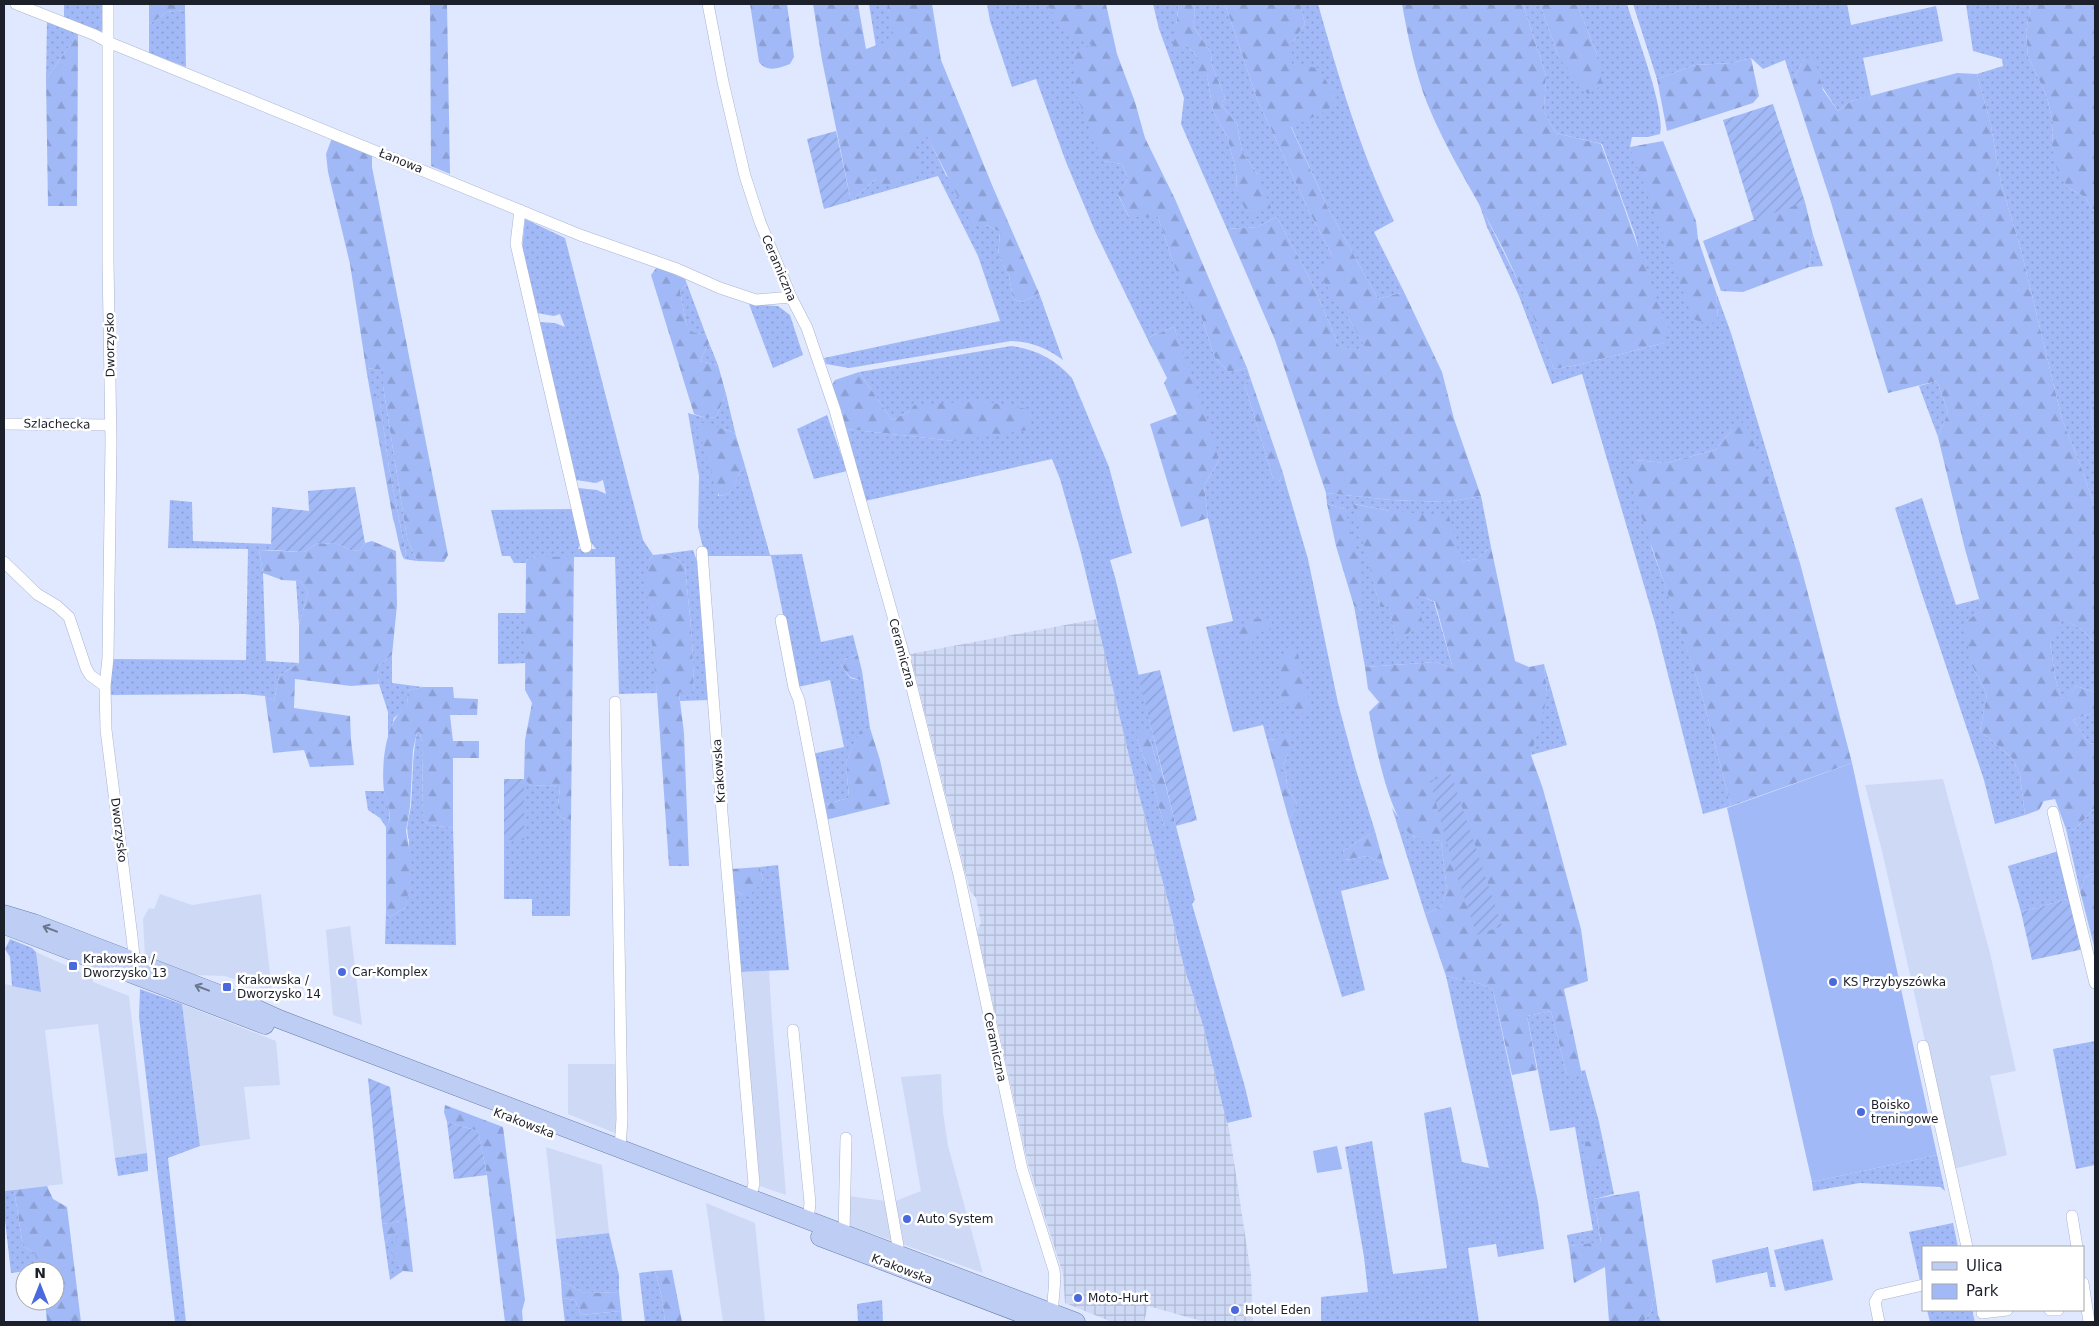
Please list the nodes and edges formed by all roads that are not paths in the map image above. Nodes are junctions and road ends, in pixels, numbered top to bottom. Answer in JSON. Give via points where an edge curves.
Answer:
{"nodes":[{"id":1,"x":16,"y":4,"type":"edge"},
{"id":2,"x":108,"y":4,"type":"edge"},
{"id":3,"x":708,"y":4,"type":"edge"},
{"id":4,"x":108,"y":42,"type":"junction"},
{"id":5,"x":520,"y":210,"type":"junction"},
{"id":6,"x":791,"y":297,"type":"junction"},
{"id":7,"x":4,"y":424,"type":"edge"},
{"id":8,"x":110,"y":425,"type":"junction"},
{"id":9,"x":586,"y":547,"type":"dead end"},
{"id":10,"x":702,"y":552,"type":"dead end"},
{"id":11,"x":4,"y":562,"type":"edge"},
{"id":12,"x":781,"y":620,"type":"dead end"},
{"id":13,"x":105,"y":686,"type":"junction"},
{"id":14,"x":615,"y":702,"type":"dead end"},
{"id":15,"x":2053,"y":812,"type":"dead end"},
{"id":16,"x":4,"y":914,"type":"edge"},
{"id":17,"x":4,"y":925,"type":"edge"},
{"id":18,"x":130,"y":967,"type":"junction"},
{"id":19,"x":2095,"y":983,"type":"edge"},
{"id":20,"x":793,"y":1030,"type":"dead end"},
{"id":21,"x":1923,"y":1046,"type":"dead end"},
{"id":22,"x":846,"y":1138,"type":"dead end"},
{"id":23,"x":620,"y":1148,"type":"junction"},
{"id":24,"x":750,"y":1198,"type":"junction"},
{"id":25,"x":2072,"y":1216,"type":"dead end"},
{"id":26,"x":808,"y":1220,"type":"junction"},
{"id":27,"x":844,"y":1233,"type":"junction"},
{"id":28,"x":1967,"y":1246,"type":"edge"},
{"id":29,"x":2077,"y":1246,"type":"edge"},
{"id":30,"x":897,"y":1253,"type":"junction"},
{"id":31,"x":1922,"y":1286,"type":"edge"},
{"id":32,"x":2085,"y":1306,"type":"edge"},
{"id":33,"x":2002,"y":1311,"type":"edge"},
{"id":34,"x":1982,"y":1315,"type":"edge"},
{"id":35,"x":1050,"y":1319,"type":"edge"},
{"id":36,"x":1076,"y":1322,"type":"edge"},
{"id":37,"x":1880,"y":1322,"type":"edge"},
{"id":38,"x":2089,"y":1322,"type":"edge"}],
"edges":[{"from":1,"to":4,"type":"street","name":"Łanowa"},
{"from":2,"to":4,"type":"street","name":"Dworzysko"},
{"from":3,"to":6,"type":"street","name":"Ceramiczna","via":[[722,82],[746,176],[760,222]]},
{"from":4,"to":5,"type":"street","name":"Łanowa"},
{"from":4,"to":8,"type":"street","name":"Dworzysko"},
{"from":5,"to":6,"type":"street","name":"Łanowa","via":[[756,300]]},
{"from":5,"to":9,"type":"street","via":[[516,244]]},
{"from":6,"to":35,"type":"street","name":"Ceramiczna","via":[[807,328],[835,410],[903,652],[959,875],[1022,1169],[1054,1270],[1056,1283]]},
{"from":7,"to":8,"type":"street","name":"Szlachecka"},
{"from":8,"to":13,"type":"street","name":"Dworzysko"},
{"from":10,"to":24,"type":"street","name":"Krakowska","via":[[754,1184]]},
{"from":11,"to":13,"type":"street","via":[[37,594],[69,617],[86,668]]},
{"from":12,"to":30,"type":"street","name":"Krakowska","via":[[822,819]]},
{"from":13,"to":18,"type":"street","name":"Dworzysko","via":[[106,730],[132,937]]},
{"from":14,"to":23,"type":"street"},
{"from":15,"to":19,"type":"street"},
{"from":18,"to":16,"type":"main road","name":"Krakowska","one_way":true,"via":[[34,923]]},
{"from":17,"to":18,"type":"main road","name":"Krakowska"},
{"from":23,"to":18,"type":"main road","name":"Krakowska","one_way":true,"via":[[279,1019]]},
{"from":18,"to":35,"type":"main road","name":"Krakowska","via":[[753,1210]]},
{"from":20,"to":26,"type":"street","via":[[810,1203]]},
{"from":21,"to":28,"type":"street"},
{"from":22,"to":27,"type":"street"},
{"from":23,"to":24,"type":"main road","name":"Krakowska"},
{"from":24,"to":26,"type":"main road","name":"Krakowska"},
{"from":25,"to":29,"type":"street"},
{"from":26,"to":27,"type":"main road","name":"Krakowska"},
{"from":27,"to":30,"type":"main road","name":"Krakowska"},
{"from":30,"to":35,"type":"main road","name":"Krakowska"},
{"from":31,"to":37,"type":"street","via":[[1879,1295],[1875,1302]]},
{"from":32,"to":38,"type":"street"},
{"from":33,"to":34,"type":"street"},
{"from":35,"to":36,"type":"main road","name":"Krakowska"}]}
